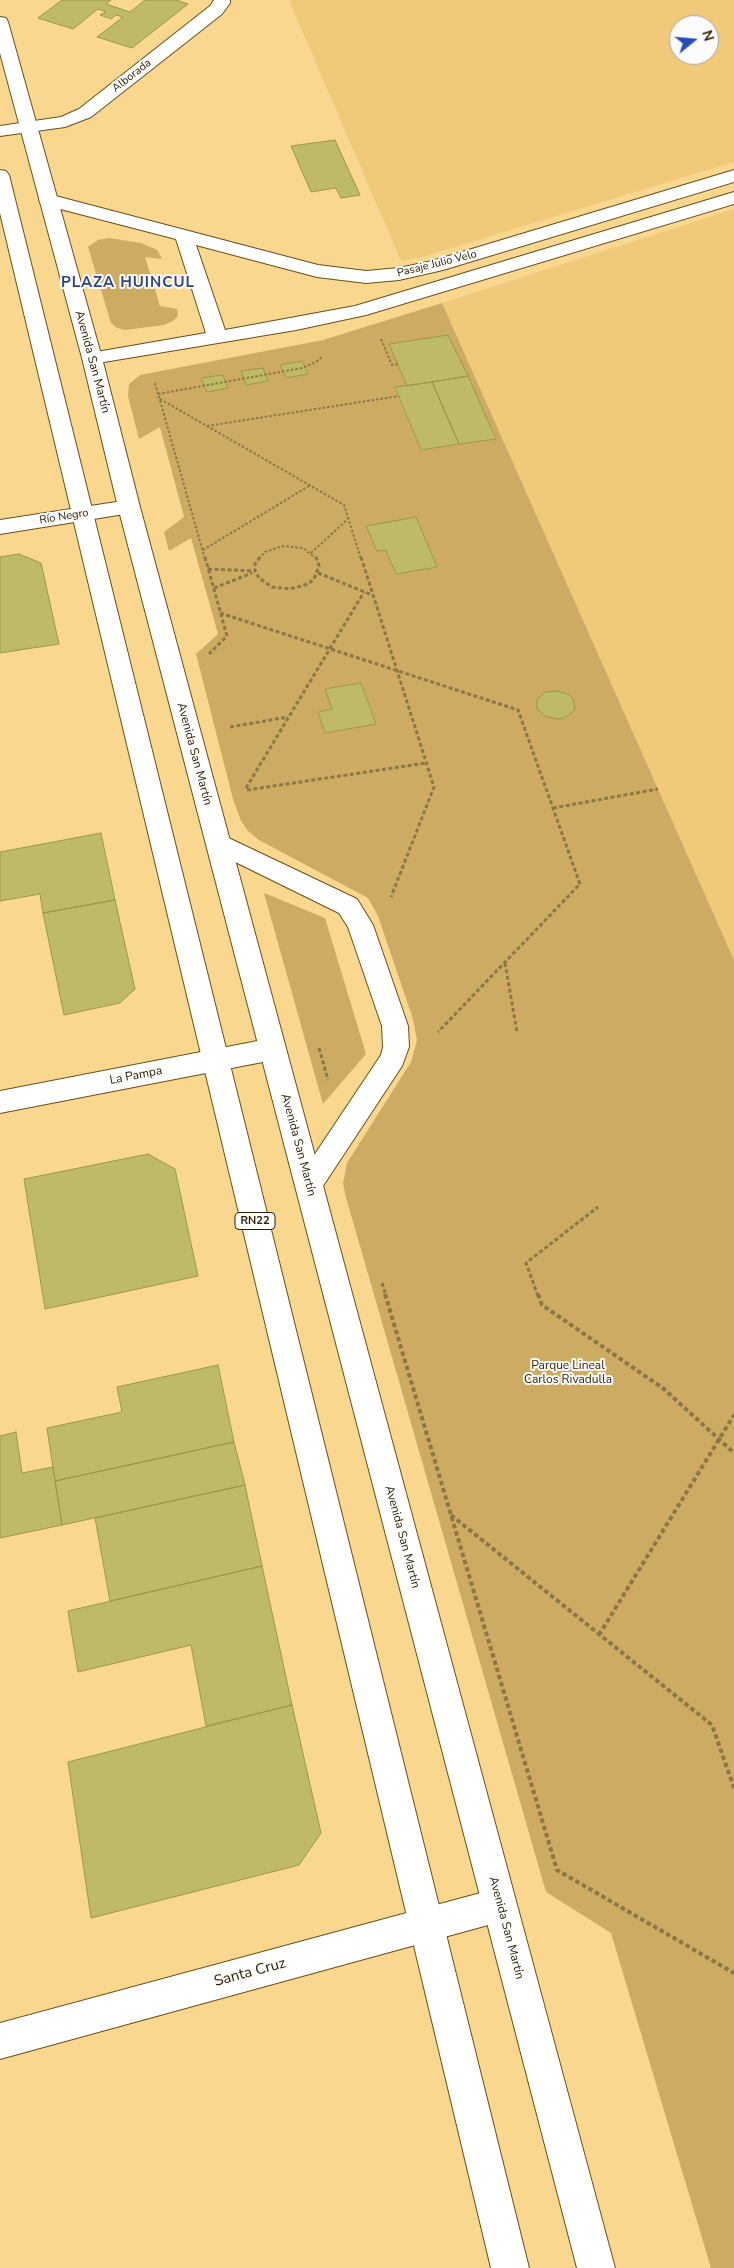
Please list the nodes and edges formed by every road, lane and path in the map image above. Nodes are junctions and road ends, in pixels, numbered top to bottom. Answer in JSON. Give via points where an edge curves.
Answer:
{"nodes":[{"id":1,"x":222,"y":0,"type":"edge"},
{"id":2,"x":0,"y":22,"type":"edge"},
{"id":3,"x":28,"y":127,"type":"junction"},
{"id":4,"x":0,"y":131,"type":"edge"},
{"id":5,"x":0,"y":175,"type":"edge"},
{"id":6,"x":734,"y":176,"type":"edge"},
{"id":7,"x":734,"y":198,"type":"edge"},
{"id":8,"x":48,"y":200,"type":"junction"},
{"id":9,"x":184,"y":236,"type":"junction"},
{"id":10,"x":217,"y":337,"type":"junction"},
{"id":11,"x":380,"y":338,"type":"dead end"},
{"id":12,"x":325,"y":351,"type":"dead end"},
{"id":13,"x":92,"y":358,"type":"junction"},
{"id":14,"x":398,"y":364,"type":"dead end"},
{"id":15,"x":158,"y":394,"type":"dead end"},
{"id":16,"x":399,"y":396,"type":"dead end"},
{"id":17,"x":159,"y":399,"type":"dead end"},
{"id":18,"x":206,"y":426,"type":"junction"},
{"id":19,"x":310,"y":486,"type":"junction"},
{"id":20,"x":129,"y":507,"type":"junction"},
{"id":21,"x":83,"y":514,"type":"junction"},
{"id":22,"x":348,"y":519,"type":"junction"},
{"id":23,"x":0,"y":527,"type":"edge"},
{"id":24,"x":203,"y":550,"type":"dead end"},
{"id":25,"x":311,"y":553,"type":"junction"},
{"id":26,"x":208,"y":569,"type":"dead end"},
{"id":27,"x":255,"y":572,"type":"junction"},
{"id":28,"x":318,"y":573,"type":"junction"},
{"id":29,"x":214,"y":588,"type":"dead end"},
{"id":30,"x":364,"y":592,"type":"junction"},
{"id":31,"x":373,"y":595,"type":"junction"},
{"id":32,"x":220,"y":614,"type":"dead end"},
{"id":33,"x":330,"y":649,"type":"junction"},
{"id":34,"x":397,"y":671,"type":"junction"},
{"id":35,"x":289,"y":717,"type":"junction"},
{"id":36,"x":228,"y":728,"type":"dead end"},
{"id":37,"x":426,"y":763,"type":"junction"},
{"id":38,"x":658,"y":789,"type":"dead end"},
{"id":39,"x":553,"y":808,"type":"junction"},
{"id":40,"x":218,"y":842,"type":"junction"},
{"id":41,"x":389,"y":902,"type":"dead end"},
{"id":42,"x":504,"y":963,"type":"junction"},
{"id":43,"x":517,"y":1032,"type":"dead end"},
{"id":44,"x":434,"y":1036,"type":"dead end"},
{"id":45,"x":273,"y":1049,"type":"junction"},
{"id":46,"x":216,"y":1060,"type":"junction"},
{"id":47,"x":0,"y":1102,"type":"edge"},
{"id":48,"x":309,"y":1184,"type":"junction"},
{"id":49,"x":598,"y":1206,"type":"dead end"},
{"id":50,"x":734,"y":1415,"type":"edge"},
{"id":51,"x":719,"y":1439,"type":"junction"},
{"id":52,"x":734,"y":1453,"type":"edge"},
{"id":53,"x":451,"y":1515,"type":"dead end"},
{"id":54,"x":600,"y":1635,"type":"junction"},
{"id":55,"x":734,"y":1788,"type":"edge"},
{"id":56,"x":499,"y":1905,"type":"junction"},
{"id":57,"x":426,"y":1925,"type":"junction"},
{"id":58,"x":0,"y":2040,"type":"edge"},
{"id":59,"x":510,"y":2268,"type":"edge"},
{"id":60,"x":596,"y":2268,"type":"edge"}],
"edges":[{"from":1,"to":3,"type":"main road","name":"Alborada","via":[[216,10],[85,113],[65,122]]},
{"from":2,"to":3,"type":"main road","name":"Avenida San Martín"},
{"from":3,"to":4,"type":"main road","name":"Alborada"},
{"from":3,"to":8,"type":"main road","name":"Avenida San Martín"},
{"from":5,"to":21,"type":"main road","number":"RN22"},
{"from":6,"to":9,"type":"main road","name":"Pasaje Julio Velo","via":[[436,266],[384,276],[325,272]]},
{"from":7,"to":10,"type":"main road","name":"Pasaje Julio Velo","via":[[388,304],[330,318]]},
{"from":8,"to":9,"type":"main road","name":"Pasaje Julio Velo"},
{"from":8,"to":13,"type":"main road","name":"Avenida San Martín"},
{"from":9,"to":10,"type":"main road"},
{"from":10,"to":13,"type":"main road","name":"Pasaje Julio Velo"},
{"from":11,"to":14,"type":"path","via":[[392,365]]},
{"from":12,"to":15,"type":"path","via":[[320,359],[307,366]]},
{"from":13,"to":20,"type":"main road","name":"Avenida San Martín"},
{"from":16,"to":18,"type":"path"},
{"from":17,"to":18,"type":"path"},
{"from":18,"to":19,"type":"path"},
{"from":19,"to":22,"type":"path","via":[[344,505]]},
{"from":19,"to":24,"type":"path"},
{"from":20,"to":21,"type":"main road","name":"Río Negro"},
{"from":20,"to":40,"type":"main road","name":"Avenida San Martín"},
{"from":21,"to":23,"type":"main road","name":"Río Negro"},
{"from":21,"to":46,"type":"main road","number":"RN22"},
{"from":22,"to":25,"type":"path"},
{"from":22,"to":31,"type":"path"},
{"from":25,"to":27,"type":"path","via":[[294,546],[273,548],[259,558]]},
{"from":25,"to":28,"type":"path","via":[[317,558]]},
{"from":26,"to":27,"type":"path"},
{"from":27,"to":28,"type":"path","via":[[264,583],[290,589],[308,584]]},
{"from":27,"to":29,"type":"path"},
{"from":28,"to":30,"type":"path"},
{"from":30,"to":31,"type":"path"},
{"from":30,"to":33,"type":"path"},
{"from":31,"to":34,"type":"path"},
{"from":32,"to":33,"type":"path"},
{"from":33,"to":34,"type":"path"},
{"from":33,"to":35,"type":"path"},
{"from":34,"to":37,"type":"path"},
{"from":34,"to":39,"type":"path","via":[[518,710]]},
{"from":35,"to":36,"type":"path"},
{"from":35,"to":37,"type":"path","via":[[244,790]]},
{"from":37,"to":41,"type":"path","via":[[434,787]]},
{"from":38,"to":39,"type":"path"},
{"from":39,"to":42,"type":"path","via":[[580,884]]},
{"from":40,"to":45,"type":"main road","name":"Avenida San Martín"},
{"from":40,"to":48,"type":"main road","via":[[348,906],[360,926],[395,1026],[393,1058]]},
{"from":42,"to":43,"type":"path"},
{"from":42,"to":44,"type":"path"},
{"from":45,"to":46,"type":"main road","name":"La Pampa"},
{"from":45,"to":48,"type":"main road","name":"Avenida San Martín"},
{"from":46,"to":47,"type":"main road","name":"La Pampa"},
{"from":46,"to":57,"type":"main road","number":"RN22"},
{"from":48,"to":56,"type":"main road","name":"Avenida San Martín"},
{"from":49,"to":51,"type":"path","via":[[526,1263],[542,1304],[664,1388]]},
{"from":50,"to":51,"type":"path"},
{"from":51,"to":52,"type":"path"},
{"from":51,"to":54,"type":"path"},
{"from":53,"to":54,"type":"path"},
{"from":54,"to":55,"type":"path","via":[[712,1725]]},
{"from":56,"to":57,"type":"main road","name":"Santa Cruz"},
{"from":56,"to":60,"type":"main road","name":"Avenida San Martín"},
{"from":57,"to":58,"type":"main road","name":"Santa Cruz"},
{"from":57,"to":59,"type":"main road","number":"RN22"}]}
